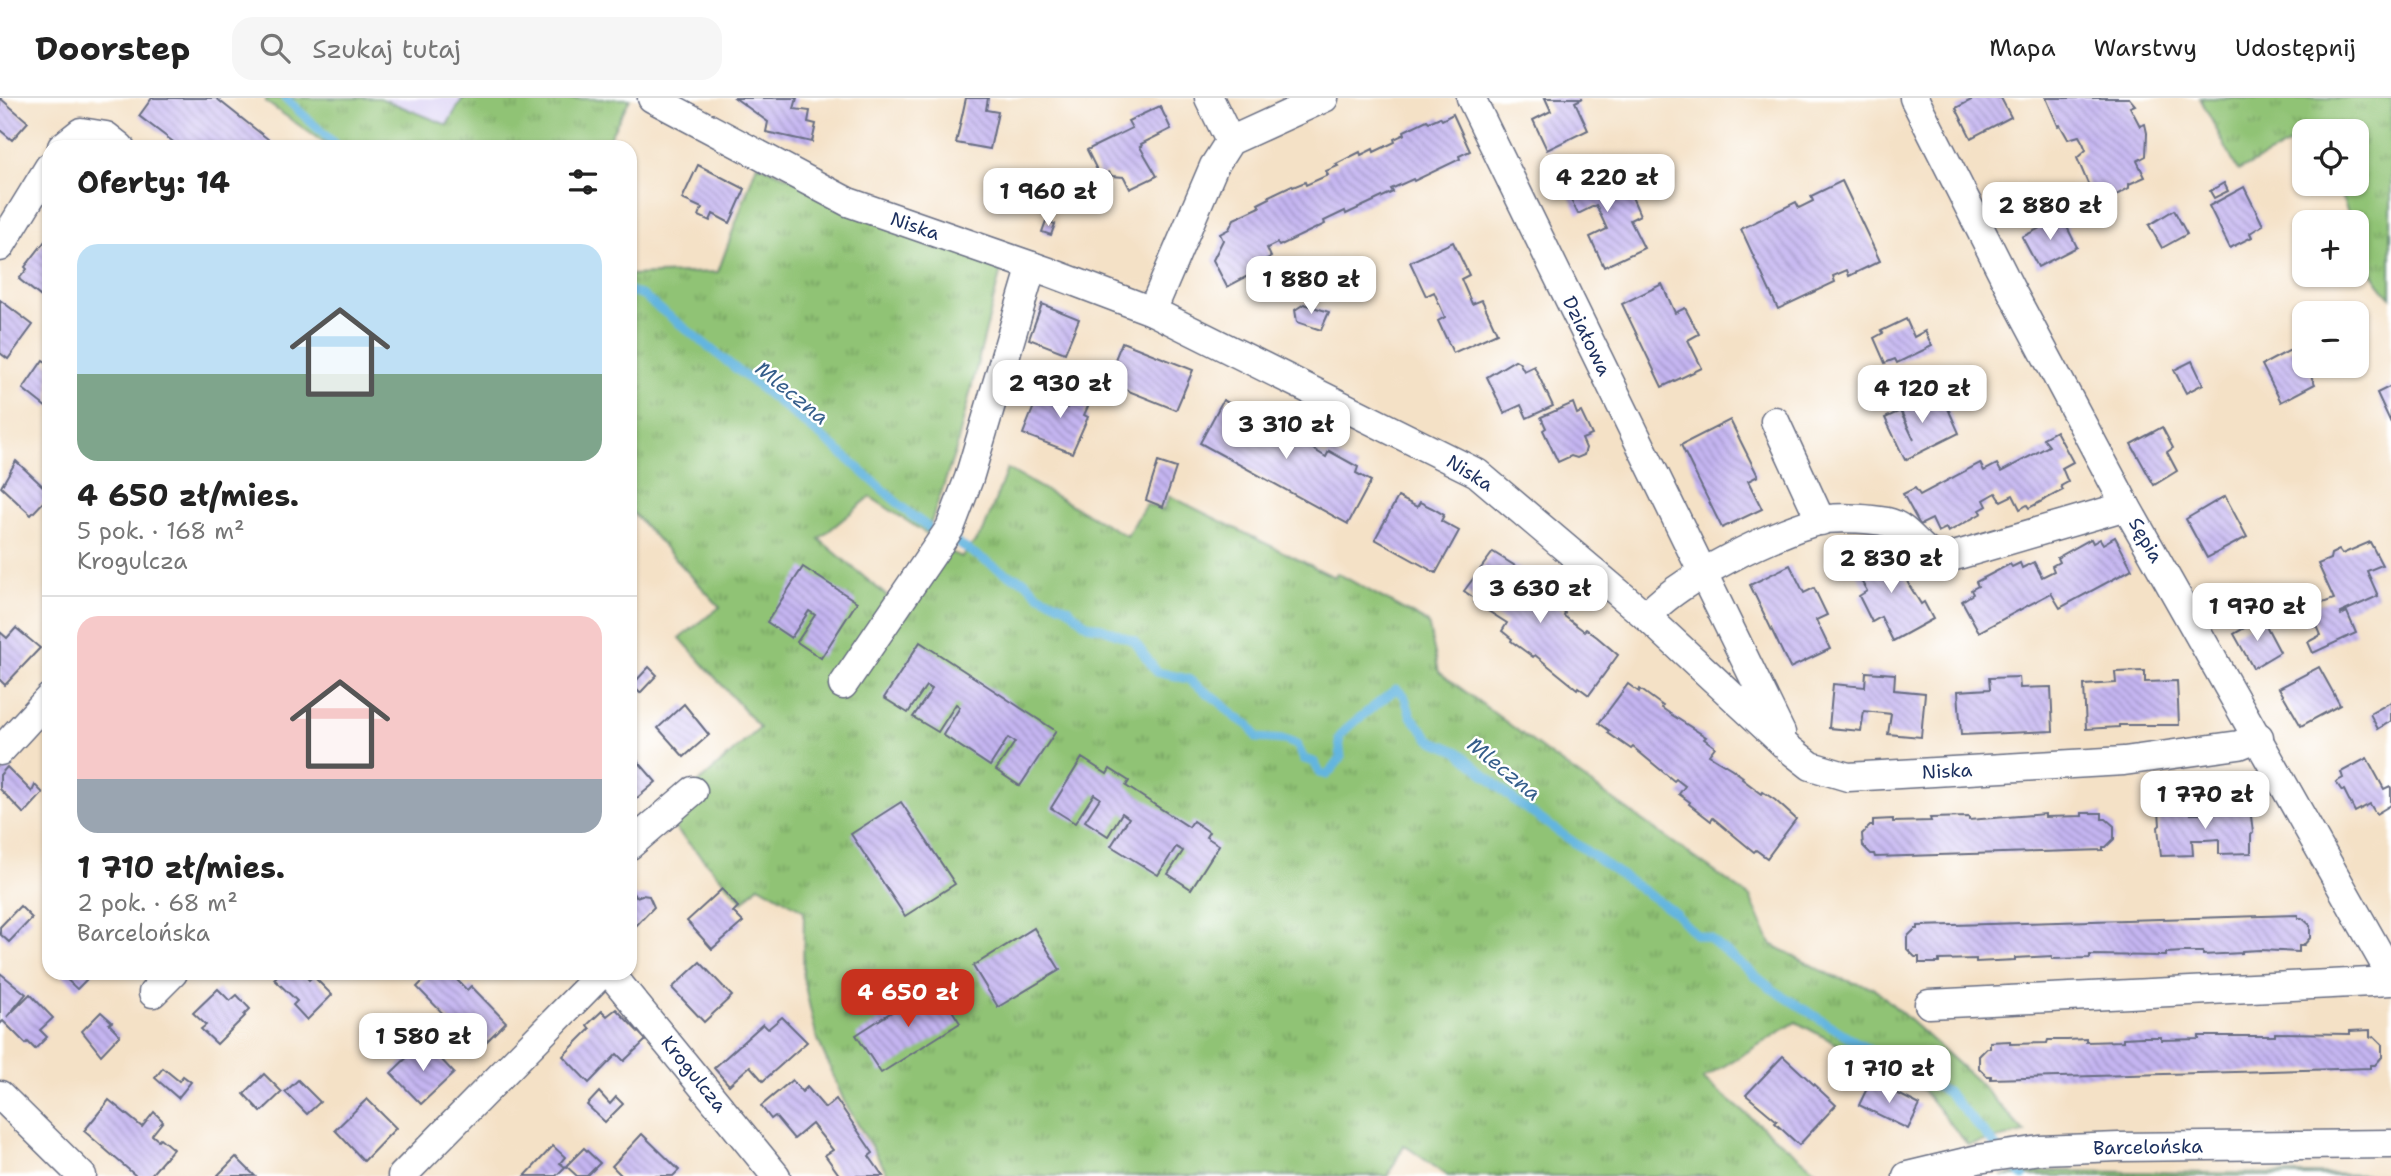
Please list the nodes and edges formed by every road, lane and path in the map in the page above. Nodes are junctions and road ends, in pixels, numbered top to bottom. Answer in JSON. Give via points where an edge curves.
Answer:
{"nodes":[{"id":1,"x":652,"y":98,"type":"edge"},
{"id":2,"x":1209,"y":98,"type":"edge"},
{"id":3,"x":1324,"y":98,"type":"edge"},
{"id":4,"x":1471,"y":98,"type":"edge"},
{"id":5,"x":1924,"y":101,"type":"edge"},
{"id":6,"x":70,"y":140,"type":"edge"},
{"id":7,"x":111,"y":140,"type":"edge"},
{"id":8,"x":1230,"y":141,"type":"junction"},
{"id":9,"x":42,"y":178,"type":"edge"},
{"id":10,"x":0,"y":247,"type":"edge"},
{"id":11,"x":1032,"y":266,"type":"junction"},
{"id":12,"x":1152,"y":311,"type":"junction"},
{"id":13,"x":1775,"y":421,"type":"dead end"},
{"id":14,"x":2126,"y":506,"type":"junction"},
{"id":15,"x":1821,"y":522,"type":"junction"},
{"id":16,"x":1702,"y":573,"type":"junction"},
{"id":17,"x":1647,"y":617,"type":"junction"},
{"id":18,"x":843,"y":685,"type":"dead end"},
{"id":19,"x":42,"y":706,"type":"edge"},
{"id":20,"x":2259,"y":737,"type":"junction"},
{"id":21,"x":1788,"y":748,"type":"junction"},
{"id":22,"x":0,"y":751,"type":"edge"},
{"id":23,"x":692,"y":791,"type":"dead end"},
{"id":24,"x":637,"y":839,"type":"edge"},
{"id":25,"x":2391,"y":978,"type":"edge"},
{"id":26,"x":166,"y":980,"type":"edge"},
{"id":27,"x":595,"y":980,"type":"edge"},
{"id":28,"x":616,"y":980,"type":"edge"},
{"id":29,"x":153,"y":993,"type":"dead end"},
{"id":30,"x":1930,"y":1003,"type":"dead end"},
{"id":31,"x":0,"y":1095,"type":"edge"},
{"id":32,"x":2391,"y":1144,"type":"edge"},
{"id":33,"x":82,"y":1176,"type":"edge"},
{"id":34,"x":402,"y":1176,"type":"edge"},
{"id":35,"x":776,"y":1176,"type":"edge"},
{"id":36,"x":1907,"y":1176,"type":"edge"}],
"edges":[{"from":1,"to":11,"type":"street","name":"Niska","via":[[848,202]]},
{"from":2,"to":8,"type":"street"},
{"from":3,"to":8,"type":"street"},
{"from":4,"to":16,"type":"street","name":"Działowa"},
{"from":5,"to":14,"type":"street","name":"Sępia","via":[[2011,290]]},
{"from":6,"to":7,"type":"street","via":[[81,132]]},
{"from":8,"to":12,"type":"street","via":[[1214,166]]},
{"from":9,"to":10,"type":"street"},
{"from":11,"to":12,"type":"street","name":"Niska"},
{"from":11,"to":18,"type":"street","via":[[950,528]]},
{"from":12,"to":17,"type":"street","name":"Niska","via":[[1478,473]]},
{"from":13,"to":15,"type":"street"},
{"from":14,"to":15,"type":"street","via":[[1944,559],[1931,557],[1889,523]]},
{"from":14,"to":20,"type":"street","name":"Sępia"},
{"from":15,"to":16,"type":"street","via":[[1793,529]]},
{"from":16,"to":17,"type":"street","via":[[1655,605]]},
{"from":16,"to":21,"type":"street","name":"Działowa"},
{"from":17,"to":21,"type":"street","name":"Niska"},
{"from":19,"to":22,"type":"street"},
{"from":20,"to":21,"type":"street","name":"Niska","via":[[2239,745],[2124,761],[1848,777],[1811,765]]},
{"from":20,"to":25,"type":"street","name":"Sępia"},
{"from":23,"to":24,"type":"street"},
{"from":25,"to":30,"type":"street"},
{"from":26,"to":29,"type":"street"},
{"from":27,"to":34,"type":"street"},
{"from":28,"to":35,"type":"street","name":"Krogulcza"},
{"from":31,"to":33,"type":"street"},
{"from":32,"to":36,"type":"street","name":"Barcelońska","via":[[2039,1150]]}]}
